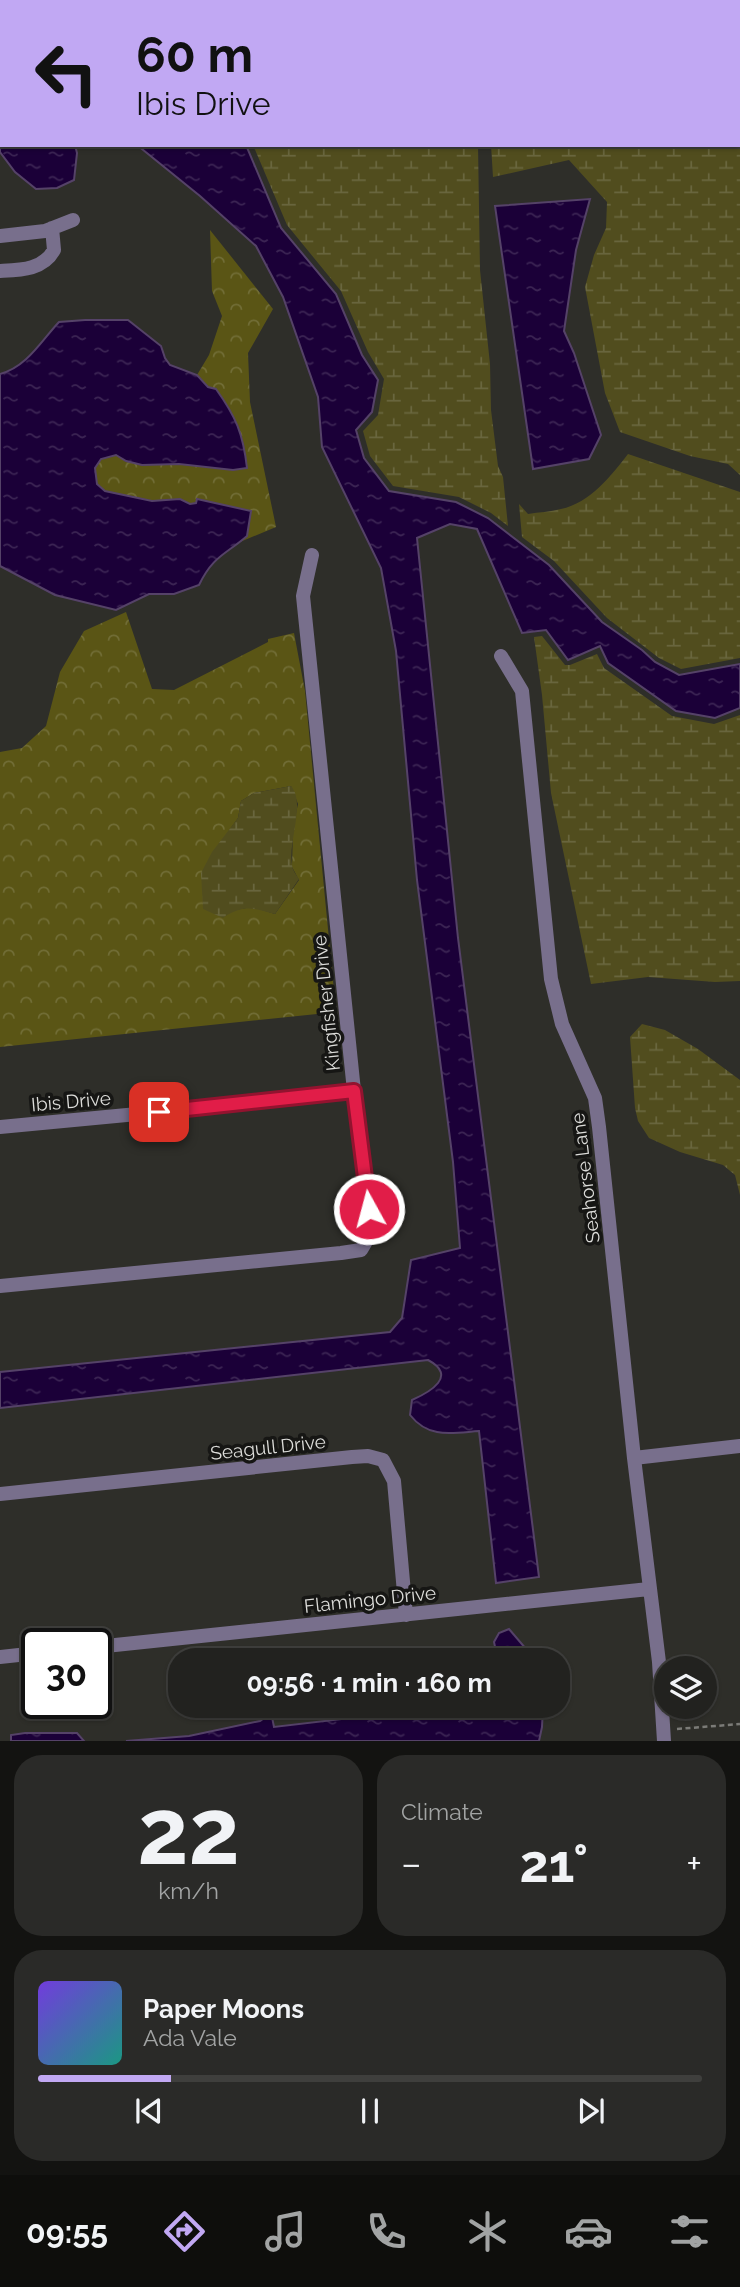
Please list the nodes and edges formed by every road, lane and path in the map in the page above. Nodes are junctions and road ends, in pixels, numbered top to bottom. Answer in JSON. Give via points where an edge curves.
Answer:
{"nodes":[{"id":1,"x":73,"y":220,"type":"dead end"},
{"id":2,"x":52,"y":228,"type":"junction"},
{"id":3,"x":0,"y":236,"type":"edge"},
{"id":4,"x":0,"y":271,"type":"edge"},
{"id":5,"x":312,"y":555,"type":"dead end"},
{"id":6,"x":501,"y":656,"type":"dead end"},
{"id":7,"x":354,"y":1091,"type":"junction"},
{"id":8,"x":0,"y":1127,"type":"edge"},
{"id":9,"x":0,"y":1286,"type":"edge"},
{"id":10,"x":740,"y":1446,"type":"edge"},
{"id":11,"x":634,"y":1458,"type":"junction"},
{"id":12,"x":0,"y":1494,"type":"edge"},
{"id":13,"x":649,"y":1589,"type":"junction"},
{"id":14,"x":406,"y":1615,"type":"junction"},
{"id":15,"x":112,"y":1645,"type":"edge"},
{"id":16,"x":21,"y":1655,"type":"edge"},
{"id":17,"x":0,"y":1657,"type":"edge"},
{"id":18,"x":740,"y":1724,"type":"edge"},
{"id":19,"x":663,"y":1736,"type":"edge"}],
"edges":[{"from":1,"to":2,"type":"street"},
{"from":2,"to":3,"type":"street"},
{"from":2,"to":4,"type":"street","via":[[54,250],[44,262]]},
{"from":5,"to":7,"type":"street","name":"Kingfisher Drive","via":[[303,596]]},
{"from":6,"to":11,"type":"street","name":"Seahorse Lane","via":[[522,691],[551,979],[562,1024],[596,1108]]},
{"from":7,"to":8,"type":"street","name":"Ibis Drive"},
{"from":7,"to":9,"type":"street","name":"Kingfisher Drive","via":[[372,1233],[361,1250]]},
{"from":10,"to":11,"type":"street"},
{"from":11,"to":13,"type":"street","name":"Seahorse Lane"},
{"from":12,"to":14,"type":"street","name":"Seagull Drive","via":[[352,1457],[383,1460],[394,1481]]},
{"from":13,"to":14,"type":"street","name":"Flamingo Drive"},
{"from":13,"to":19,"type":"street","name":"Seahorse Lane"},
{"from":14,"to":15,"type":"street","name":"Flamingo Drive"},
{"from":16,"to":17,"type":"street"},
{"from":18,"to":19,"type":"path"}]}
